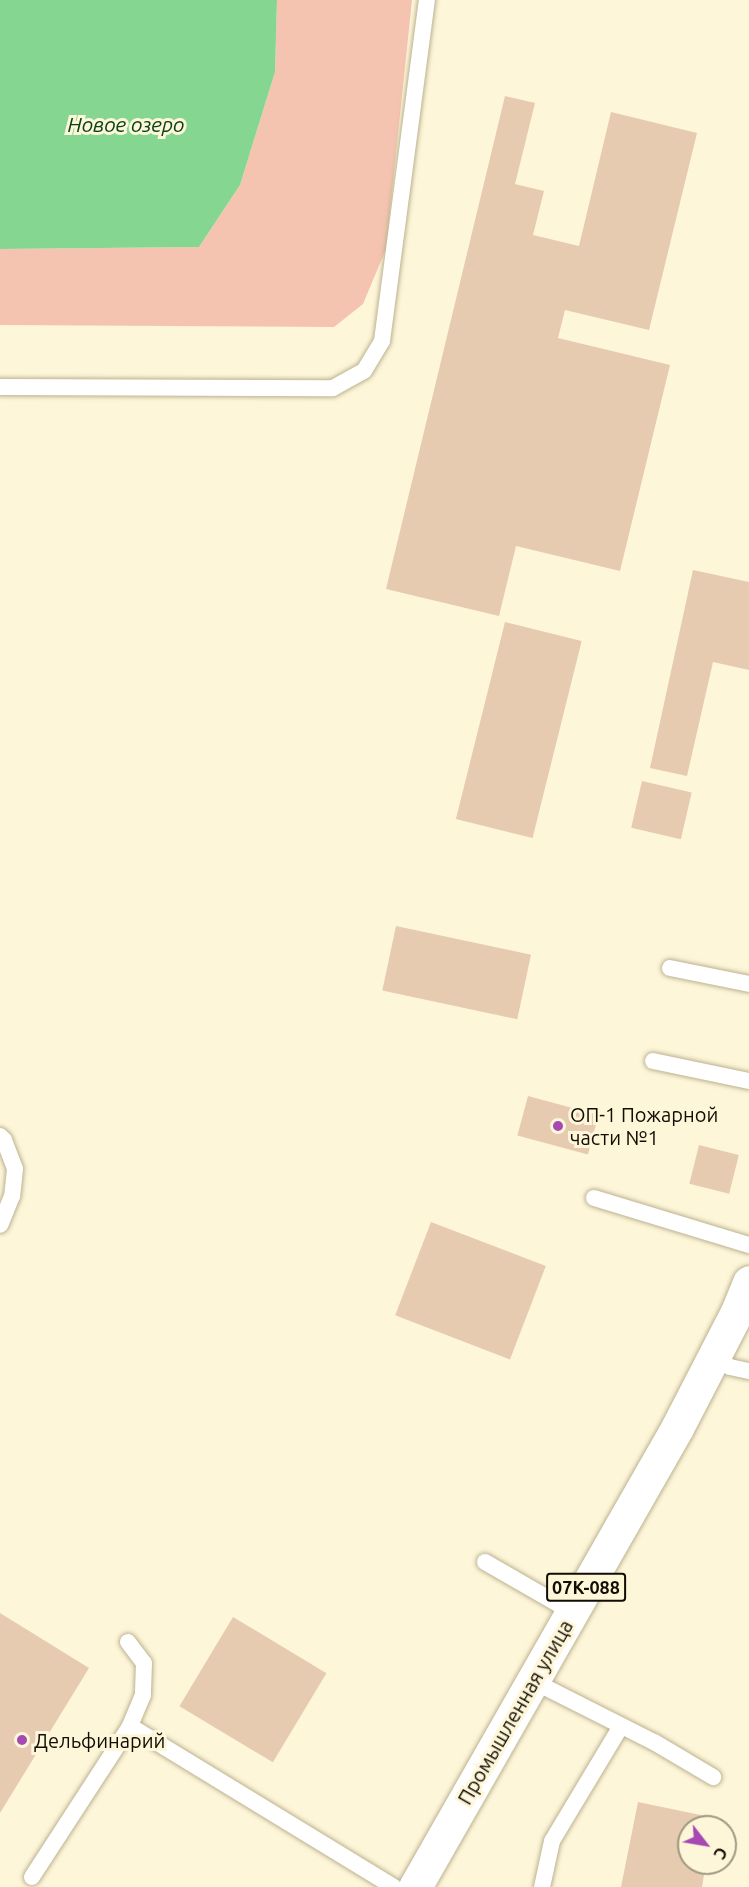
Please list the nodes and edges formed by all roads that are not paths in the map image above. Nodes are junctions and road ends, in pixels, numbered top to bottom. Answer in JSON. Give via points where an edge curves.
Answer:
{"nodes":[{"id":1,"x":427,"y":0,"type":"edge"},
{"id":2,"x":0,"y":387,"type":"edge"},
{"id":3,"x":670,"y":968,"type":"dead end"},
{"id":4,"x":749,"y":984,"type":"edge"},
{"id":5,"x":652,"y":1061,"type":"dead end"},
{"id":6,"x":749,"y":1081,"type":"edge"},
{"id":7,"x":0,"y":1136,"type":"edge"},
{"id":8,"x":594,"y":1198,"type":"dead end"},
{"id":9,"x":0,"y":1225,"type":"edge"},
{"id":10,"x":749,"y":1245,"type":"edge"},
{"id":11,"x":745,"y":1303,"type":"edge"},
{"id":12,"x":714,"y":1357,"type":"junction"},
{"id":13,"x":749,"y":1371,"type":"edge"},
{"id":14,"x":485,"y":1562,"type":"dead end"},
{"id":15,"x":572,"y":1612,"type":"junction"},
{"id":16,"x":129,"y":1642,"type":"dead end"},
{"id":17,"x":533,"y":1680,"type":"junction"},
{"id":18,"x":130,"y":1726,"type":"junction"},
{"id":19,"x":621,"y":1726,"type":"junction"},
{"id":20,"x":713,"y":1777,"type":"dead end"},
{"id":21,"x":32,"y":1877,"type":"dead end"},
{"id":22,"x":393,"y":1887,"type":"edge"},
{"id":23,"x":415,"y":1887,"type":"edge"},
{"id":24,"x":542,"y":1887,"type":"edge"}],
"edges":[{"from":1,"to":2,"type":"lane","via":[[382,341],[364,371],[333,387]]},
{"from":3,"to":4,"type":"lane"},
{"from":5,"to":6,"type":"lane"},
{"from":7,"to":9,"type":"lane","via":[[15,1169],[12,1196]]},
{"from":8,"to":10,"type":"lane"},
{"from":11,"to":12,"type":"main road","name":"Промышленная улица","number":"07К-088"},
{"from":12,"to":13,"type":"lane","via":[[730,1367]]},
{"from":12,"to":15,"type":"main road","name":"Промышленная улица","number":"07К-088"},
{"from":14,"to":15,"type":"lane"},
{"from":15,"to":17,"type":"main road","name":"Промышленная улица","number":"07К-088"},
{"from":16,"to":18,"type":"lane","via":[[144,1663],[143,1695]]},
{"from":17,"to":19,"type":"lane"},
{"from":17,"to":23,"type":"main road","name":"Промышленная улица","number":"07К-088"},
{"from":18,"to":21,"type":"lane"},
{"from":18,"to":22,"type":"lane"},
{"from":19,"to":20,"type":"lane"},
{"from":19,"to":24,"type":"lane","via":[[552,1842]]}]}
